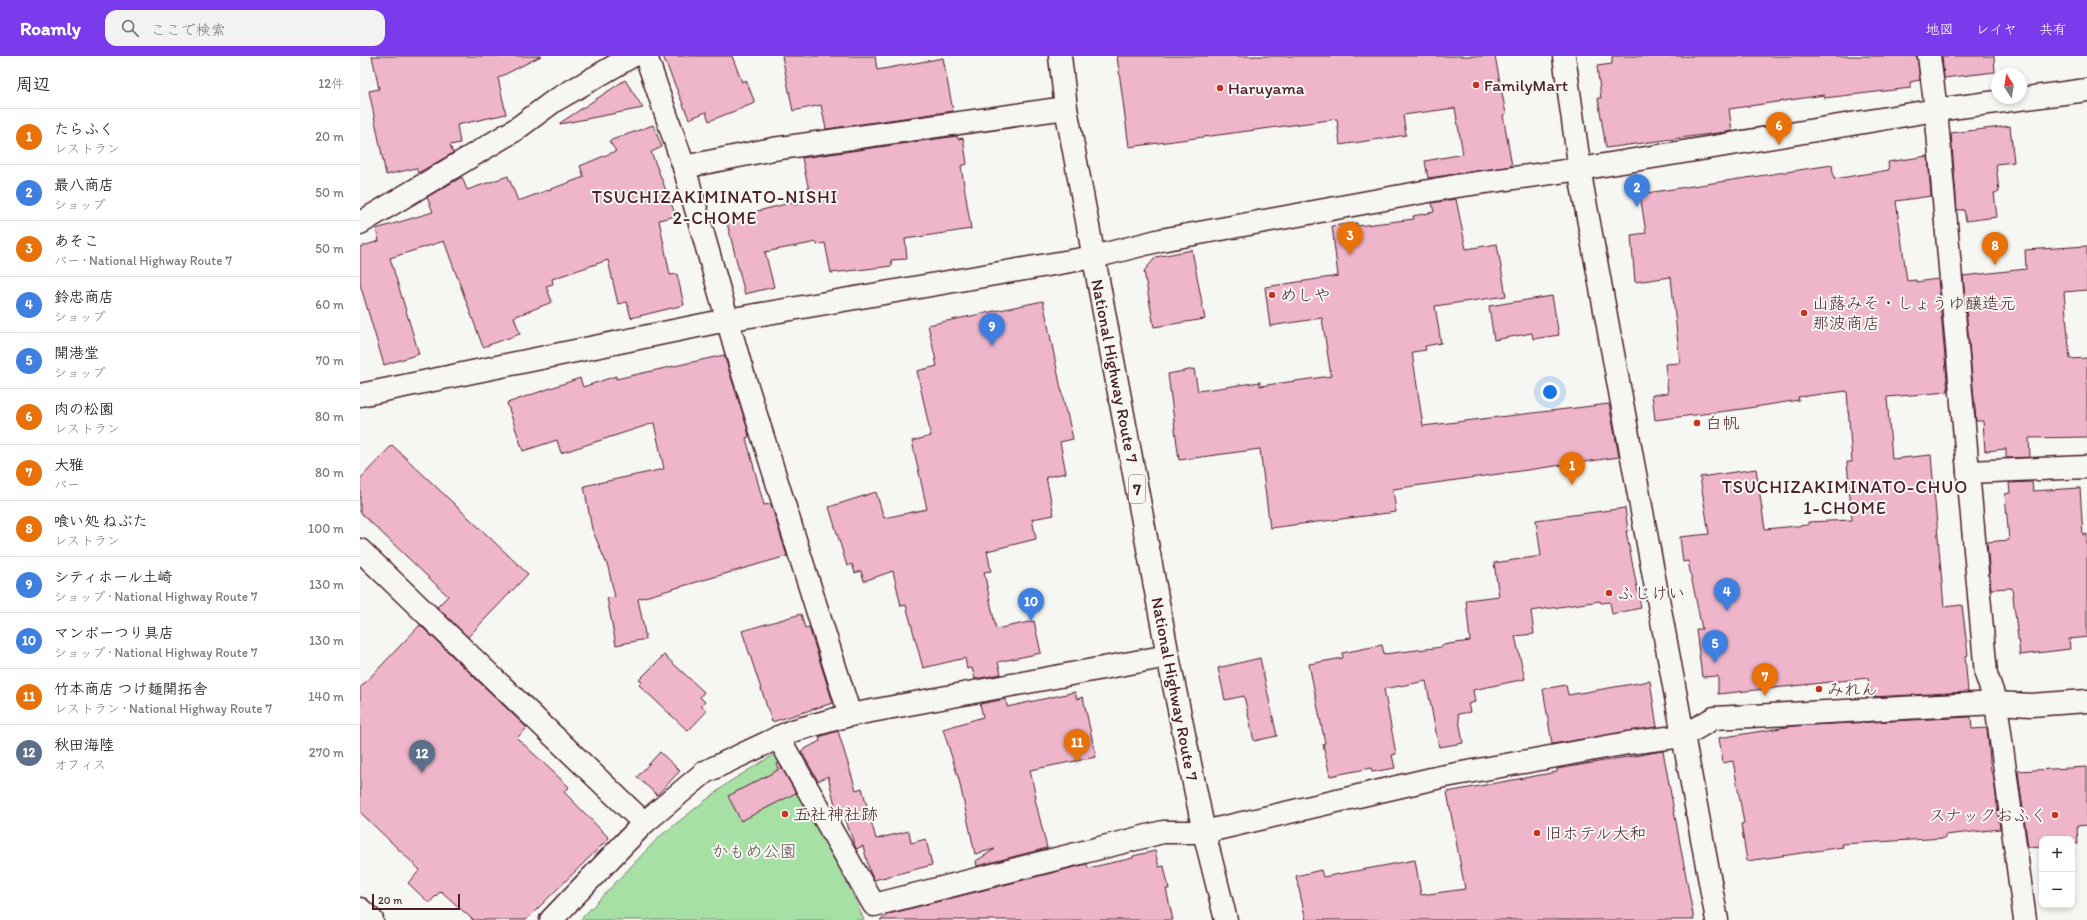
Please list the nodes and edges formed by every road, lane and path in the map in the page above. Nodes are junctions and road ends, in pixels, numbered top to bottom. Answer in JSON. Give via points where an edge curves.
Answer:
{"nodes":[{"id":1,"x":632,"y":56,"type":"edge"},
{"id":2,"x":646,"y":56,"type":"edge"},
{"id":3,"x":1060,"y":56,"type":"edge"},
{"id":4,"x":1564,"y":56,"type":"edge"},
{"id":5,"x":1929,"y":56,"type":"edge"},
{"id":6,"x":2087,"y":90,"type":"edge"},
{"id":7,"x":1066,"y":108,"type":"junction"},
{"id":8,"x":1936,"y":110,"type":"junction"},
{"id":9,"x":684,"y":166,"type":"junction"},
{"id":10,"x":1580,"y":169,"type":"junction"},
{"id":11,"x":360,"y":223,"type":"edge"},
{"id":12,"x":1094,"y":257,"type":"junction"},
{"id":13,"x":728,"y":320,"type":"junction"},
{"id":14,"x":360,"y":395,"type":"edge"},
{"id":15,"x":2087,"y":467,"type":"edge"},
{"id":16,"x":1968,"y":472,"type":"junction"},
{"id":17,"x":360,"y":550,"type":"edge"},
{"id":18,"x":1168,"y":656,"type":"junction"},
{"id":19,"x":2087,"y":701,"type":"edge"},
{"id":20,"x":1996,"y":703,"type":"junction"},
{"id":21,"x":850,"y":714,"type":"junction"},
{"id":22,"x":1683,"y":736,"type":"junction"},
{"id":23,"x":778,"y":737,"type":"junction"},
{"id":24,"x":644,"y":822,"type":"junction"},
{"id":25,"x":1204,"y":832,"type":"junction"},
{"id":26,"x":360,"y":909,"type":"edge"},
{"id":27,"x":372,"y":920,"type":"edge"},
{"id":28,"x":551,"y":920,"type":"edge"},
{"id":29,"x":1226,"y":920,"type":"edge"},
{"id":30,"x":1717,"y":920,"type":"edge"},
{"id":31,"x":2025,"y":920,"type":"edge"}],
"edges":[{"from":1,"to":11,"type":"main road","via":[[554,101],[515,130]]},
{"from":2,"to":9,"type":"main road"},
{"from":3,"to":7,"type":"main road","name":"National Highway Route 7","number":"7"},
{"from":4,"to":10,"type":"main road"},
{"from":5,"to":8,"type":"main road"},
{"from":6,"to":8,"type":"main road"},
{"from":7,"to":9,"type":"main road","via":[[773,149]]},
{"from":7,"to":12,"type":"main road","name":"National Highway Route 7","number":"7"},
{"from":8,"to":10,"type":"main road"},
{"from":8,"to":16,"type":"main road"},
{"from":9,"to":13,"type":"main road"},
{"from":10,"to":12,"type":"main road","via":[[1456,186],[1161,240]]},
{"from":10,"to":22,"type":"main road"},
{"from":12,"to":13,"type":"main road"},
{"from":12,"to":18,"type":"main road","name":"National Highway Route 7","number":"7"},
{"from":13,"to":14,"type":"main road"},
{"from":13,"to":21,"type":"main road"},
{"from":15,"to":16,"type":"main road"},
{"from":16,"to":20,"type":"main road","via":[[1986,674]]},
{"from":17,"to":24,"type":"main road"},
{"from":18,"to":21,"type":"main road"},
{"from":18,"to":25,"type":"main road","name":"National Highway Route 7","number":"7"},
{"from":19,"to":20,"type":"main road","via":[[2031,705]]},
{"from":20,"to":22,"type":"main road","via":[[1714,718]]},
{"from":20,"to":31,"type":"main road"},
{"from":21,"to":23,"type":"main road"},
{"from":22,"to":25,"type":"main road","via":[[1628,743],[1440,777]]},
{"from":22,"to":30,"type":"main road"},
{"from":23,"to":24,"type":"main road","via":[[705,772]]},
{"from":23,"to":25,"type":"main road","via":[[874,905],[1163,832]]},
{"from":24,"to":28,"type":"main road"},
{"from":25,"to":29,"type":"main road","name":"National Highway Route 7","number":"7"},
{"from":26,"to":27,"type":"main road"}]}
